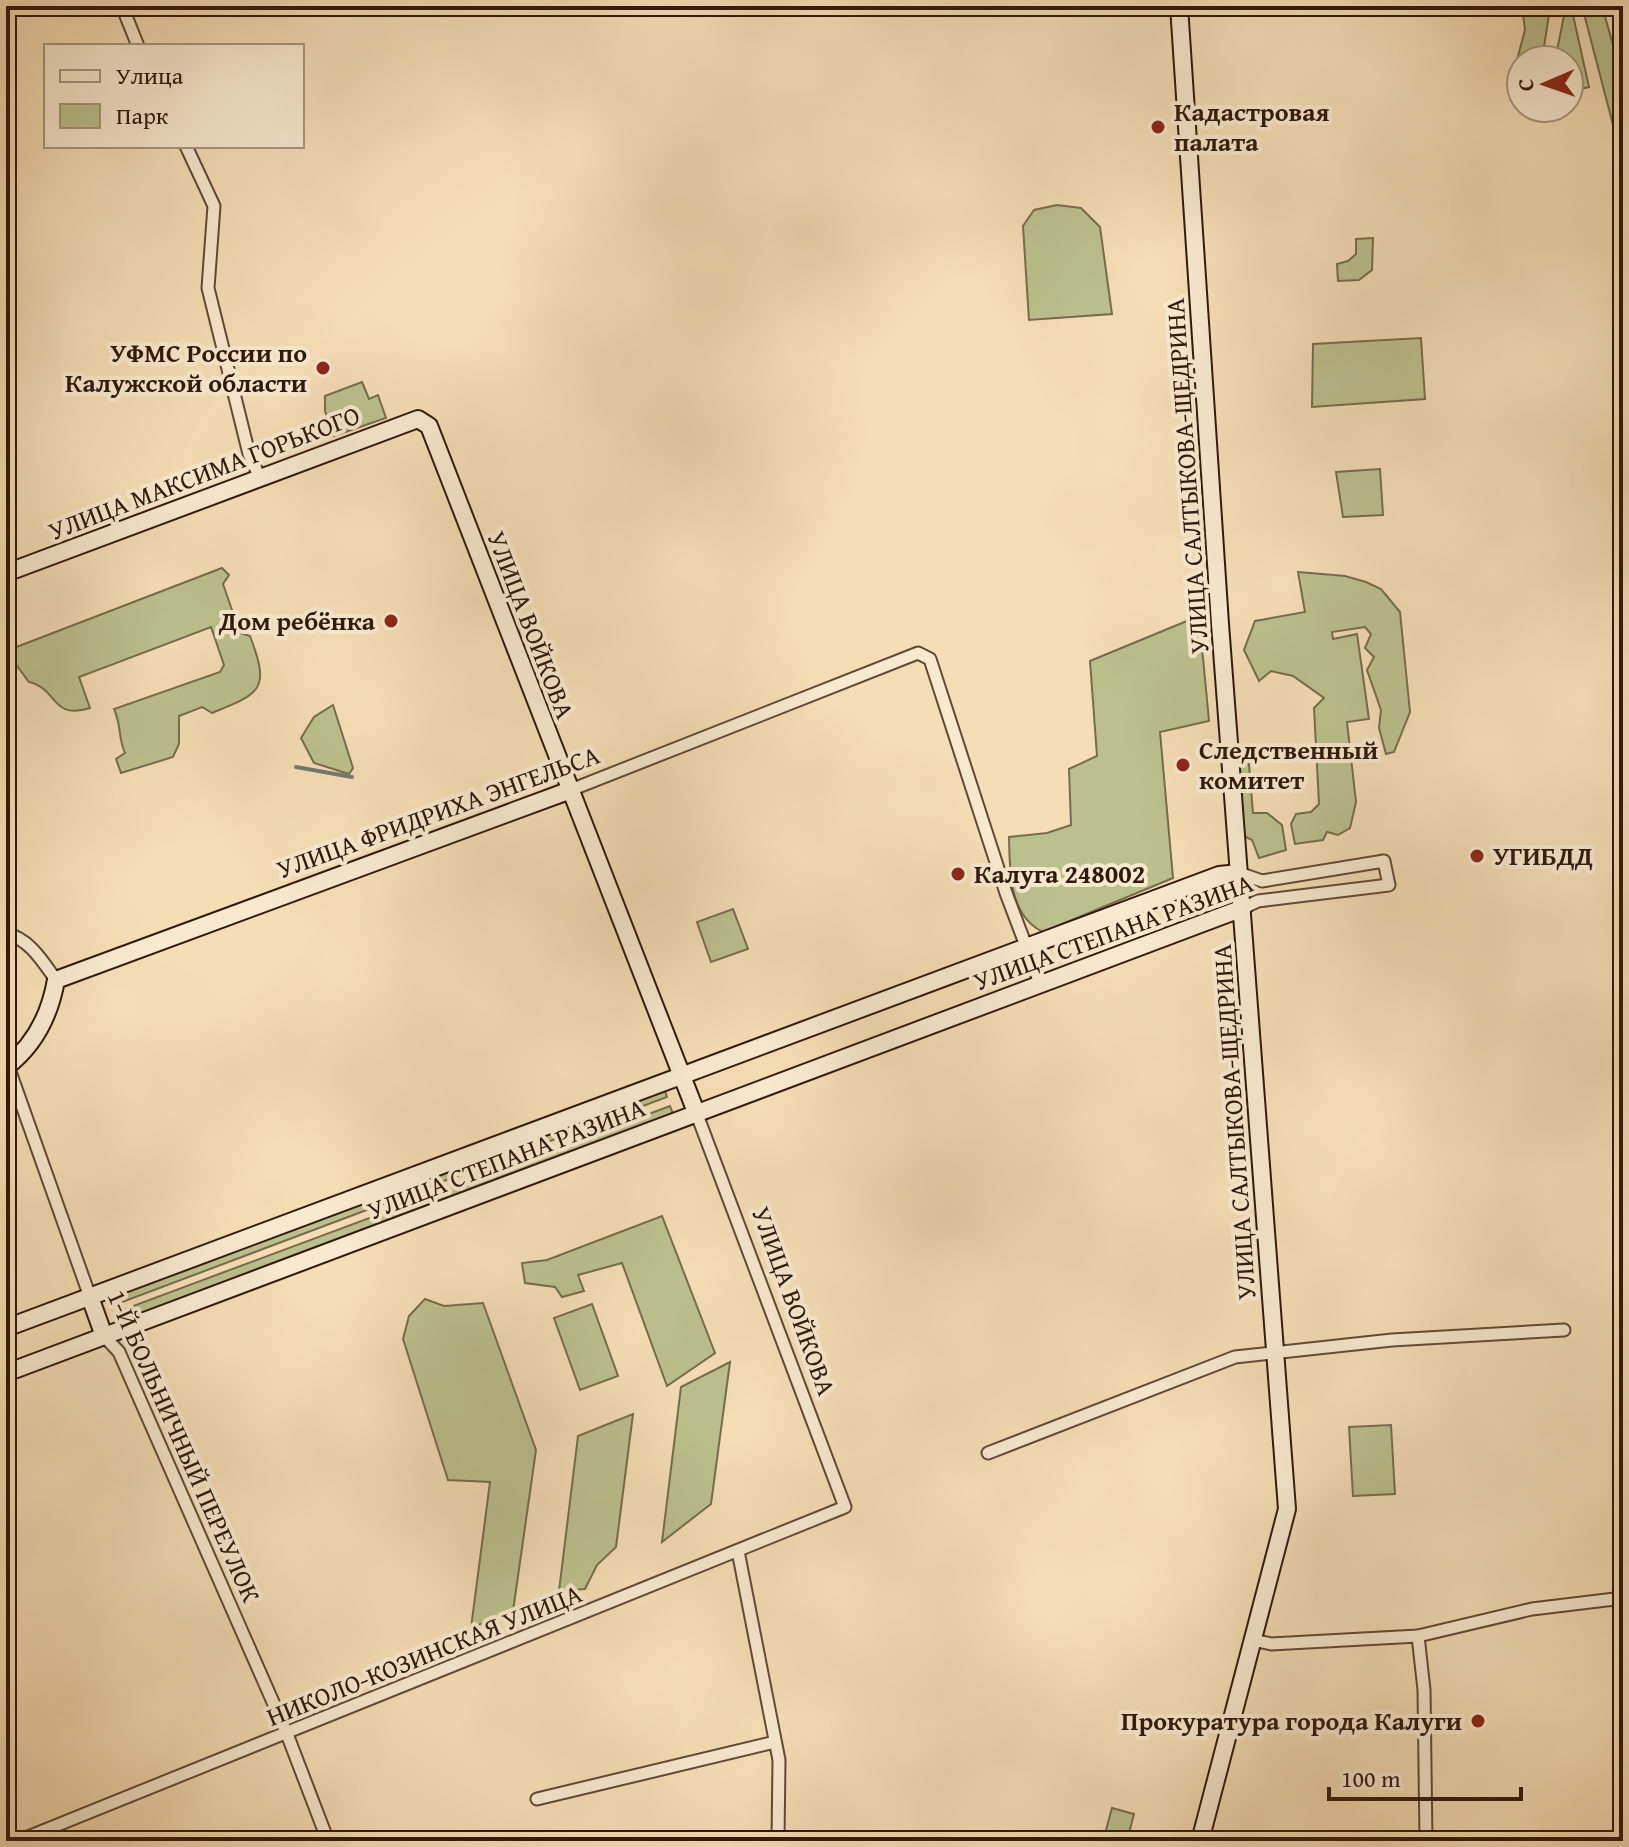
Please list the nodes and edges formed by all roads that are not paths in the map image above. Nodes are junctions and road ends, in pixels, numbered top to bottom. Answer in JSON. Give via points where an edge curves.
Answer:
{"nodes":[{"id":1,"x":122,"y":6,"type":"edge"},
{"id":2,"x":1179,"y":6,"type":"edge"},
{"id":3,"x":137,"y":44,"type":"edge"},
{"id":4,"x":187,"y":148,"type":"edge"},
{"id":5,"x":418,"y":419,"type":"joint"},
{"id":6,"x":260,"y":478,"type":"junction"},
{"id":7,"x":6,"y":573,"type":"edge"},
{"id":8,"x":568,"y":791,"type":"junction"},
{"id":9,"x":1239,"y":873,"type":"junction"},
{"id":10,"x":1243,"y":908,"type":"junction"},
{"id":11,"x":6,"y":934,"type":"edge"},
{"id":12,"x":1026,"y":947,"type":"junction"},
{"id":13,"x":56,"y":980,"type":"junction"},
{"id":14,"x":1040,"y":983,"type":"junction"},
{"id":15,"x":7,"y":1066,"type":"edge"},
{"id":16,"x":682,"y":1076,"type":"junction"},
{"id":17,"x":696,"y":1112,"type":"junction"},
{"id":18,"x":90,"y":1297,"type":"junction"},
{"id":19,"x":6,"y":1328,"type":"edge"},
{"id":20,"x":1564,"y":1330,"type":"dead end"},
{"id":21,"x":104,"y":1336,"type":"junction"},
{"id":22,"x":1274,"y":1351,"type":"junction"},
{"id":23,"x":6,"y":1373,"type":"edge"},
{"id":24,"x":988,"y":1453,"type":"dead end"},
{"id":25,"x":845,"y":1507,"type":"joint"},
{"id":26,"x":738,"y":1551,"type":"junction"},
{"id":27,"x":1623,"y":1598,"type":"edge"},
{"id":28,"x":1418,"y":1636,"type":"junction"},
{"id":29,"x":1253,"y":1640,"type":"junction"},
{"id":30,"x":287,"y":1734,"type":"junction"},
{"id":31,"x":775,"y":1742,"type":"junction"},
{"id":32,"x":537,"y":1799,"type":"dead end"},
{"id":33,"x":18,"y":1841,"type":"edge"},
{"id":34,"x":328,"y":1841,"type":"edge"},
{"id":35,"x":778,"y":1841,"type":"edge"},
{"id":36,"x":1200,"y":1841,"type":"edge"},
{"id":37,"x":1426,"y":1841,"type":"edge"}],
"edges":[{"from":1,"to":3,"type":"street"},
{"from":2,"to":9,"type":"main road","name":"УЛИЦА САЛТЫКОВА-ЩЕДРИНА"},
{"from":4,"to":6,"type":"street","via":[[214,206],[208,288],[249,454]]},
{"from":5,"to":6,"type":"main road","name":"УЛИЦА МАКСИМА ГОРЬКОГО"},
{"from":5,"to":8,"type":"main road","name":"УЛИЦА ВОЙКОВА","via":[[429,426]]},
{"from":6,"to":7,"type":"main road","name":"УЛИЦА МАКСИМА ГОРЬКОГО"},
{"from":8,"to":12,"type":"street","name":"УЛИЦА ФРИДРИХА ЭНГЕЛЬСА","via":[[918,653],[930,659]]},
{"from":8,"to":13,"type":"main road","name":"УЛИЦА ФРИДРИХА ЭНГЕЛЬСА"},
{"from":8,"to":16,"type":"main road","name":"УЛИЦА ВОЙКОВА"},
{"from":9,"to":10,"type":"main road","name":"УЛИЦА САЛТЫКОВА-ЩЕДРИНА"},
{"from":9,"to":10,"type":"street","name":"УЛИЦА СТЕПАНА РАЗИНА","via":[[1262,881],[1384,861],[1389,885],[1258,901]]},
{"from":9,"to":12,"type":"main road","name":"УЛИЦА СТЕПАНА РАЗИНА","via":[[1219,875]]},
{"from":10,"to":14,"type":"main road","name":"УЛИЦА СТЕПАНА РАЗИНА"},
{"from":10,"to":22,"type":"main road","name":"УЛИЦА САЛТЫКОВА-ЩЕДРИНА"},
{"from":11,"to":13,"type":"street","via":[[37,952]]},
{"from":12,"to":14,"type":"street"},
{"from":12,"to":16,"type":"main road","name":"УЛИЦА СТЕПАНА РАЗИНА"},
{"from":13,"to":15,"type":"main road","via":[[49,1012]]},
{"from":14,"to":17,"type":"main road","name":"УЛИЦА СТЕПАНА РАЗИНА"},
{"from":15,"to":18,"type":"street","name":"1-Й БОЛЬНИЧНЫЙ ПЕРЕУЛОК"},
{"from":16,"to":17,"type":"main road","name":"УЛИЦА ВОЙКОВА"},
{"from":16,"to":18,"type":"main road","name":"УЛИЦА СТЕПАНА РАЗИНА"},
{"from":17,"to":21,"type":"main road","name":"УЛИЦА СТЕПАНА РАЗИНА"},
{"from":17,"to":25,"type":"street","name":"УЛИЦА ВОЙКОВА"},
{"from":18,"to":19,"type":"main road","name":"УЛИЦА СТЕПАНА РАЗИНА"},
{"from":18,"to":21,"type":"main road","name":"1-Й БОЛЬНИЧНЫЙ ПЕРЕУЛОК"},
{"from":20,"to":22,"type":"street"},
{"from":21,"to":23,"type":"main road","name":"УЛИЦА СТЕПАНА РАЗИНА"},
{"from":21,"to":30,"type":"street","name":"1-Й БОЛЬНИЧНЫЙ ПЕРЕУЛОК","via":[[119,1352]]},
{"from":22,"to":24,"type":"street","via":[[1235,1357]]},
{"from":22,"to":29,"type":"main road","name":"УЛИЦА САЛТЫКОВА-ЩЕДРИНА","via":[[1287,1509]]},
{"from":25,"to":26,"type":"street","name":"НИКОЛО-КОЗИНСКАЯ УЛИЦА"},
{"from":26,"to":30,"type":"street","name":"НИКОЛО-КОЗИНСКАЯ УЛИЦА"},
{"from":26,"to":31,"type":"street"},
{"from":27,"to":28,"type":"street","via":[[1532,1609]]},
{"from":28,"to":29,"type":"street","via":[[1271,1644]]},
{"from":28,"to":37,"type":"street"},
{"from":29,"to":36,"type":"main road","name":"УЛИЦА САЛТЫКОВА-ЩЕДРИНА"},
{"from":30,"to":33,"type":"street","name":"НИКОЛО-КОЗИНСКАЯ УЛИЦА"},
{"from":30,"to":34,"type":"street","name":"1-Й БОЛЬНИЧНЫЙ ПЕРЕУЛОК"},
{"from":31,"to":32,"type":"street"},
{"from":31,"to":35,"type":"street"}]}
